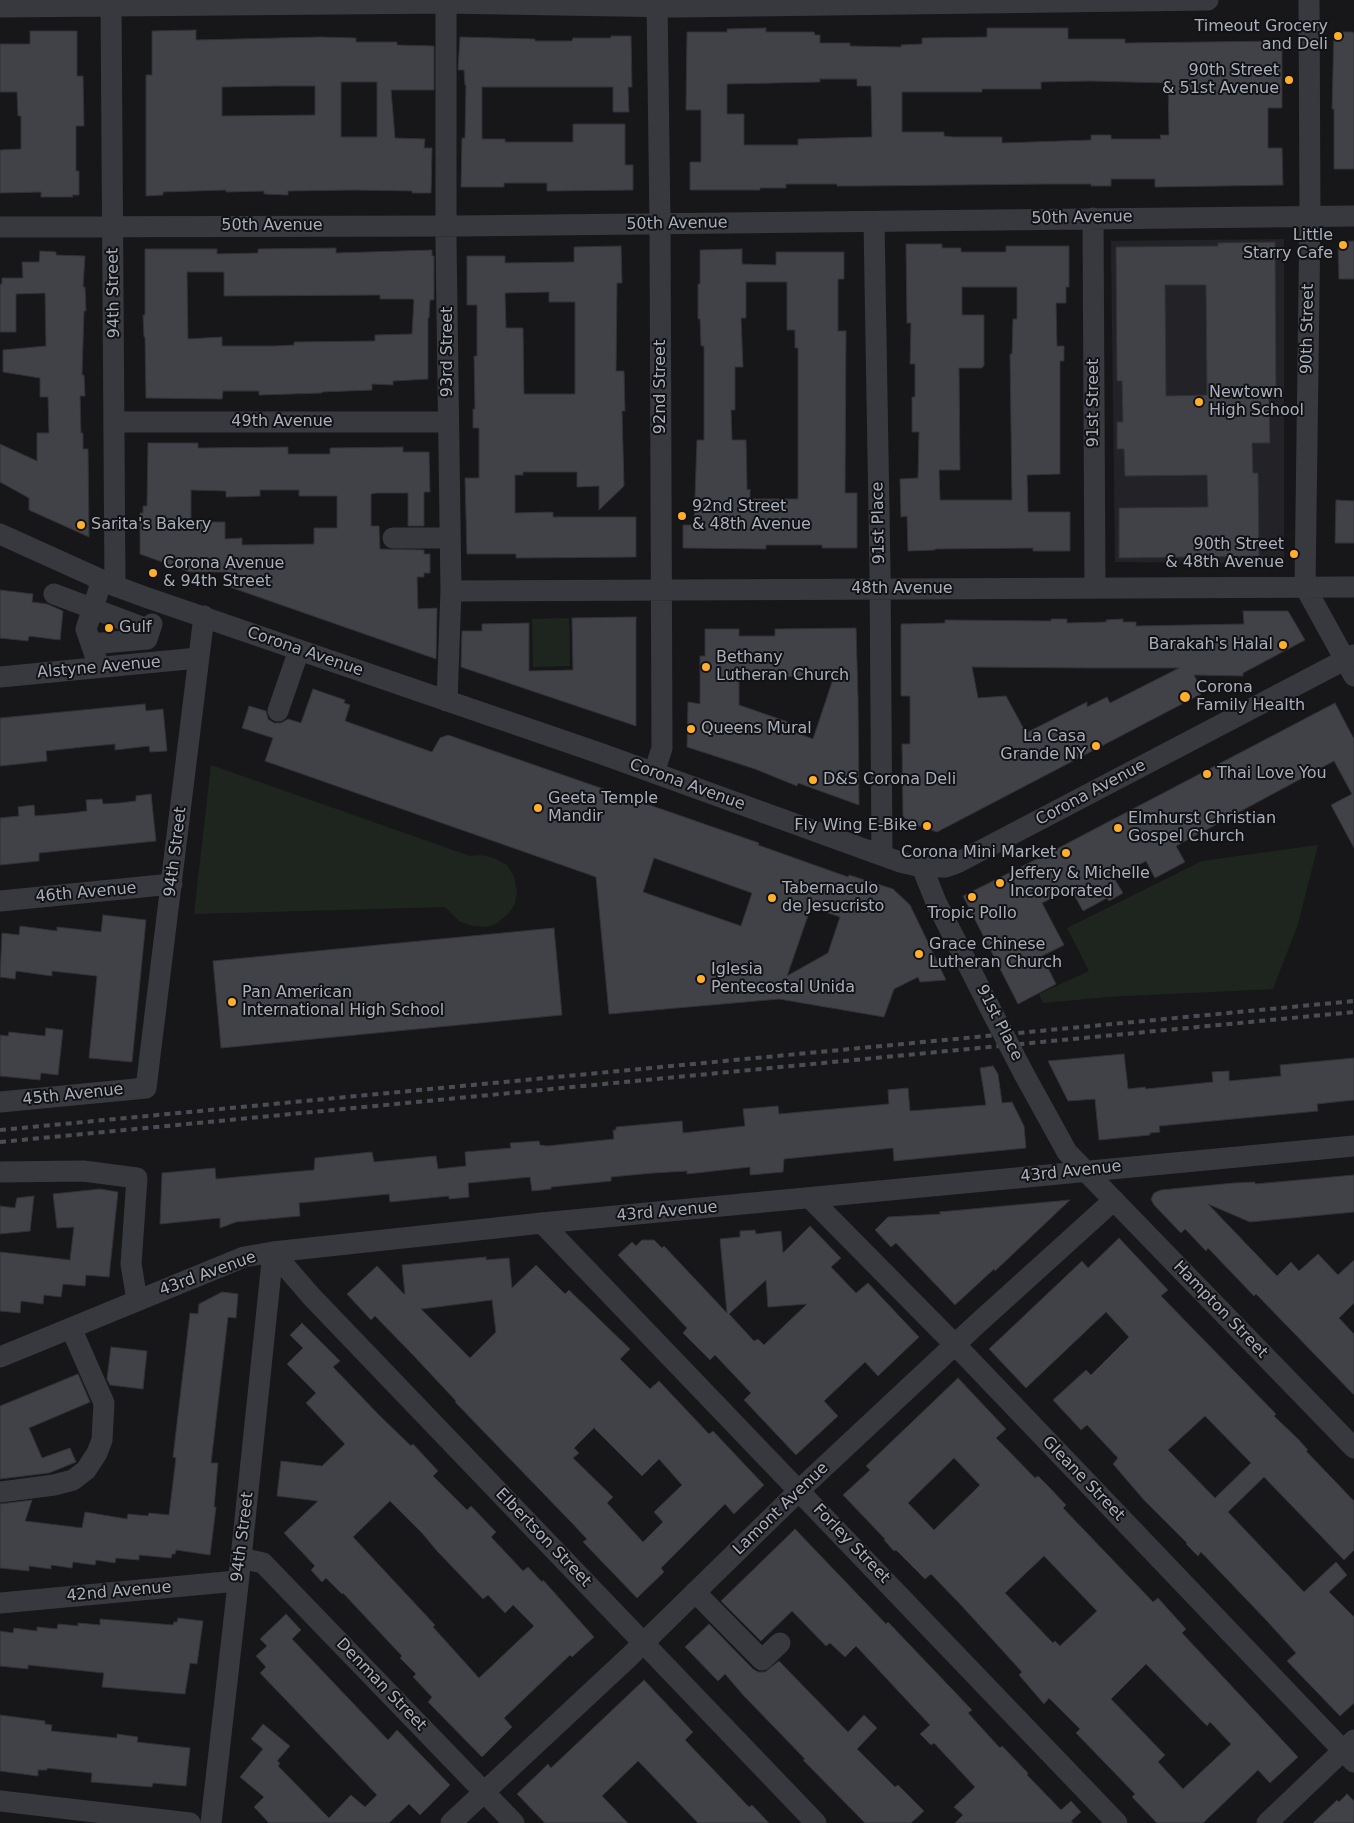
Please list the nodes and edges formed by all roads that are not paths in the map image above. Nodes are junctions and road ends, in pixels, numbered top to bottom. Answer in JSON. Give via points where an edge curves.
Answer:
{"nodes":[{"id":1,"x":1208,"y":0,"type":"edge"},
{"id":2,"x":1309,"y":0,"type":"edge"},
{"id":3,"x":111,"y":3,"type":"edge"},
{"id":4,"x":657,"y":3,"type":"edge"},
{"id":5,"x":446,"y":4,"type":"junction"},
{"id":6,"x":0,"y":7,"type":"edge"},
{"id":7,"x":1310,"y":216,"type":"junction"},
{"id":8,"x":1354,"y":216,"type":"edge"},
{"id":9,"x":1093,"y":218,"type":"junction"},
{"id":10,"x":874,"y":222,"type":"junction"},
{"id":11,"x":660,"y":224,"type":"junction"},
{"id":12,"x":113,"y":226,"type":"junction"},
{"id":13,"x":446,"y":226,"type":"junction"},
{"id":14,"x":0,"y":227,"type":"edge"},
{"id":15,"x":115,"y":422,"type":"junction"},
{"id":16,"x":448,"y":422,"type":"junction"},
{"id":17,"x":0,"y":534,"type":"edge"},
{"id":18,"x":393,"y":538,"type":"dead end"},
{"id":19,"x":450,"y":538,"type":"junction"},
{"id":20,"x":108,"y":583,"type":"junction"},
{"id":21,"x":1305,"y":587,"type":"junction"},
{"id":22,"x":1354,"y":587,"type":"edge"},
{"id":23,"x":1095,"y":588,"type":"junction"},
{"id":24,"x":662,"y":590,"type":"junction"},
{"id":25,"x":880,"y":590,"type":"junction"},
{"id":26,"x":451,"y":591,"type":"junction"},
{"id":27,"x":54,"y":594,"type":"dead end"},
{"id":28,"x":160,"y":602,"type":"junction"},
{"id":29,"x":92,"y":609,"type":"junction"},
{"id":30,"x":204,"y":616,"type":"junction"},
{"id":31,"x":150,"y":630,"type":"junction"},
{"id":32,"x":91,"y":644,"type":"junction"},
{"id":33,"x":299,"y":650,"type":"junction"},
{"id":34,"x":198,"y":658,"type":"junction"},
{"id":35,"x":1351,"y":664,"type":"edge"},
{"id":36,"x":99,"y":668,"type":"junction"},
{"id":37,"x":0,"y":677,"type":"edge"},
{"id":38,"x":447,"y":701,"type":"junction"},
{"id":39,"x":278,"y":711,"type":"dead end"},
{"id":40,"x":654,"y":773,"type":"junction"},
{"id":41,"x":882,"y":855,"type":"junction"},
{"id":42,"x":922,"y":867,"type":"junction"},
{"id":43,"x":172,"y":884,"type":"junction"},
{"id":44,"x":0,"y":901,"type":"edge"},
{"id":45,"x":146,"y":1088,"type":"joint"},
{"id":46,"x":0,"y":1102,"type":"edge"},
{"id":47,"x":1354,"y":1146,"type":"edge"},
{"id":48,"x":0,"y":1172,"type":"edge"},
{"id":49,"x":1087,"y":1172,"type":"junction"},
{"id":50,"x":810,"y":1198,"type":"junction"},
{"id":51,"x":1114,"y":1200,"type":"junction"},
{"id":52,"x":542,"y":1223,"type":"junction"},
{"id":53,"x":272,"y":1252,"type":"junction"},
{"id":54,"x":137,"y":1300,"type":"junction"},
{"id":55,"x":71,"y":1328,"type":"junction"},
{"id":56,"x":955,"y":1345,"type":"junction"},
{"id":57,"x":0,"y":1357,"type":"edge"},
{"id":58,"x":1354,"y":1448,"type":"edge"},
{"id":59,"x":799,"y":1490,"type":"junction"},
{"id":60,"x":0,"y":1492,"type":"edge"},
{"id":61,"x":241,"y":1558,"type":"junction"},
{"id":62,"x":238,"y":1581,"type":"junction"},
{"id":63,"x":695,"y":1592,"type":"junction"},
{"id":64,"x":0,"y":1603,"type":"edge"},
{"id":65,"x":644,"y":1643,"type":"junction"},
{"id":66,"x":780,"y":1643,"type":"dead end"},
{"id":67,"x":1350,"y":1751,"type":"edge"},
{"id":68,"x":484,"y":1791,"type":"junction"},
{"id":69,"x":0,"y":1801,"type":"edge"},
{"id":70,"x":190,"y":1823,"type":"edge"},
{"id":71,"x":211,"y":1823,"type":"edge"},
{"id":72,"x":451,"y":1823,"type":"edge"},
{"id":73,"x":514,"y":1823,"type":"edge"},
{"id":74,"x":816,"y":1823,"type":"edge"},
{"id":75,"x":1117,"y":1823,"type":"edge"},
{"id":76,"x":1267,"y":1823,"type":"edge"}],
"edges":[{"from":1,"to":4,"type":"street"},
{"from":2,"to":7,"type":"street","name":"90th Street"},
{"from":3,"to":5,"type":"street"},
{"from":3,"to":6,"type":"street"},
{"from":3,"to":12,"type":"street","name":"94th Street"},
{"from":4,"to":5,"type":"street"},
{"from":4,"to":11,"type":"street","name":"92nd Street"},
{"from":5,"to":13,"type":"street","name":"93rd Street"},
{"from":7,"to":8,"type":"street","name":"50th Avenue"},
{"from":7,"to":9,"type":"street","name":"50th Avenue"},
{"from":7,"to":21,"type":"street","name":"90th Street"},
{"from":9,"to":10,"type":"street","name":"50th Avenue"},
{"from":9,"to":23,"type":"street","name":"91st Street"},
{"from":10,"to":11,"type":"street","name":"50th Avenue"},
{"from":10,"to":25,"type":"street","name":"91st Place"},
{"from":11,"to":13,"type":"street","name":"50th Avenue"},
{"from":11,"to":24,"type":"street","name":"92nd Street"},
{"from":12,"to":13,"type":"street","name":"50th Avenue"},
{"from":12,"to":14,"type":"street","name":"50th Avenue"},
{"from":12,"to":15,"type":"street","name":"94th Street"},
{"from":13,"to":16,"type":"street","name":"93rd Street"},
{"from":15,"to":16,"type":"street","name":"49th Avenue"},
{"from":15,"to":20,"type":"street","name":"94th Street"},
{"from":16,"to":19,"type":"street","name":"93rd Street"},
{"from":17,"to":20,"type":"street","name":"Corona Avenue"},
{"from":18,"to":19,"type":"street"},
{"from":19,"to":26,"type":"street","name":"93rd Street"},
{"from":20,"to":28,"type":"street","name":"Corona Avenue"},
{"from":20,"to":29,"type":"street","name":"94th Street"},
{"from":21,"to":22,"type":"street","name":"48th Avenue"},
{"from":21,"to":23,"type":"street","name":"48th Avenue"},
{"from":21,"to":35,"type":"street","name":"90th Street"},
{"from":23,"to":25,"type":"street","name":"48th Avenue"},
{"from":24,"to":25,"type":"street","name":"48th Avenue"},
{"from":24,"to":26,"type":"street","name":"48th Avenue"},
{"from":24,"to":40,"type":"street","name":"92nd Street","via":[[662,748]]},
{"from":25,"to":41,"type":"street","name":"91st Place"},
{"from":26,"to":38,"type":"street","name":"93rd Street"},
{"from":27,"to":29,"type":"street"},
{"from":28,"to":30,"type":"street","name":"Corona Avenue"},
{"from":28,"to":31,"type":"street"},
{"from":29,"to":31,"type":"street"},
{"from":29,"to":32,"type":"street","name":"94th Street","via":[[86,629]]},
{"from":30,"to":33,"type":"street","name":"Corona Avenue"},
{"from":30,"to":34,"type":"street","name":"94th Street"},
{"from":31,"to":32,"type":"street","via":[[147,639]]},
{"from":32,"to":36,"type":"street","name":"94th Street"},
{"from":33,"to":38,"type":"street","name":"Corona Avenue"},
{"from":33,"to":39,"type":"street"},
{"from":34,"to":36,"type":"street","name":"Alstyne Avenue"},
{"from":34,"to":43,"type":"street","name":"94th Street"},
{"from":35,"to":42,"type":"street","name":"Corona Avenue","via":[[957,863],[946,867]]},
{"from":36,"to":37,"type":"street","name":"Alstyne Avenue"},
{"from":38,"to":40,"type":"street","name":"Corona Avenue"},
{"from":40,"to":41,"type":"street","name":"Corona Avenue"},
{"from":41,"to":42,"type":"street","name":"Corona Avenue"},
{"from":42,"to":49,"type":"street","name":"91st Place","bridge":true,"via":[[936,902],[1024,1074],[1067,1152]]},
{"from":43,"to":44,"type":"street","name":"46th Avenue"},
{"from":43,"to":45,"type":"street","name":"94th Street"},
{"from":45,"to":46,"type":"street","name":"45th Avenue"},
{"from":47,"to":49,"type":"street","name":"43rd Avenue"},
{"from":48,"to":54,"type":"street","via":[[83,1171],[137,1178],[130,1264]]},
{"from":49,"to":50,"type":"street","name":"43rd Avenue"},
{"from":49,"to":51,"type":"street","name":"Hampton Street"},
{"from":50,"to":52,"type":"street","name":"43rd Avenue"},
{"from":50,"to":56,"type":"street","name":"Gleane Street"},
{"from":51,"to":56,"type":"street","name":"Lamont Avenue"},
{"from":51,"to":58,"type":"street","name":"Hampton Street"},
{"from":52,"to":53,"type":"street","name":"43rd Avenue"},
{"from":52,"to":59,"type":"street","name":"Forley Street"},
{"from":53,"to":54,"type":"street","name":"43rd Avenue","via":[[244,1258]]},
{"from":53,"to":61,"type":"street","name":"94th Street"},
{"from":53,"to":65,"type":"street","name":"Elbertson Street"},
{"from":54,"to":55,"type":"street","name":"43rd Avenue"},
{"from":55,"to":57,"type":"street","name":"43rd Avenue"},
{"from":55,"to":60,"type":"street","via":[[104,1403],[102,1440],[97,1453],[86,1470],[73,1480]]},
{"from":56,"to":59,"type":"street","name":"Lamont Avenue"},
{"from":56,"to":67,"type":"street","name":"Gleane Street"},
{"from":59,"to":63,"type":"street","name":"Lamont Avenue"},
{"from":59,"to":75,"type":"street","name":"Forley Street"},
{"from":61,"to":62,"type":"street","name":"94th Street"},
{"from":61,"to":68,"type":"street","name":"Denman Street","via":[[263,1563]]},
{"from":62,"to":64,"type":"street","name":"42nd Avenue"},
{"from":62,"to":71,"type":"street","name":"94th Street"},
{"from":63,"to":65,"type":"street","name":"Lamont Avenue"},
{"from":63,"to":66,"type":"street","via":[[762,1660]]},
{"from":65,"to":68,"type":"street","name":"Lamont Avenue"},
{"from":65,"to":74,"type":"street","name":"Elbertson Street"},
{"from":67,"to":76,"type":"street"},
{"from":68,"to":72,"type":"street","name":"Lamont Avenue"},
{"from":68,"to":73,"type":"street","name":"Denman Street"},
{"from":69,"to":70,"type":"street"}]}
